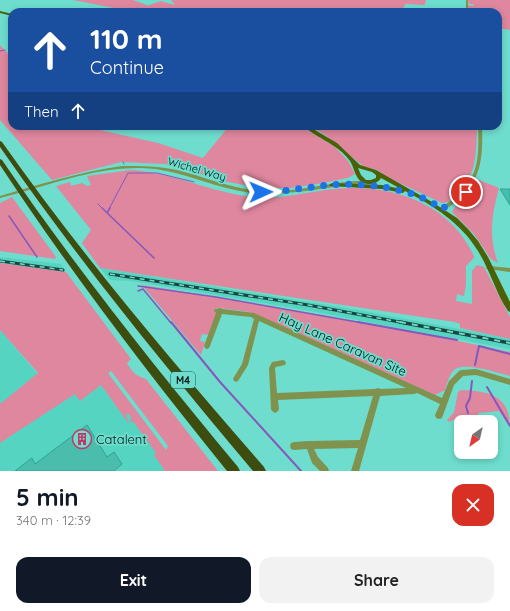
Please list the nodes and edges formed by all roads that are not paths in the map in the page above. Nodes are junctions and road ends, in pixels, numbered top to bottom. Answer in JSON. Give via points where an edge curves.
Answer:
{"nodes":[{"id":1,"x":312,"y":130,"type":"edge"},
{"id":2,"x":480,"y":130,"type":"edge"},
{"id":3,"x":0,"y":143,"type":"edge"},
{"id":4,"x":0,"y":161,"type":"edge"},
{"id":5,"x":353,"y":162,"type":"junction"},
{"id":6,"x":366,"y":170,"type":"junction"},
{"id":7,"x":377,"y":173,"type":"junction"},
{"id":8,"x":358,"y":174,"type":"junction"},
{"id":9,"x":370,"y":182,"type":"junction"},
{"id":10,"x":345,"y":183,"type":"junction"},
{"id":11,"x":332,"y":185,"type":"junction"},
{"id":12,"x":400,"y":187,"type":"junction"},
{"id":13,"x":420,"y":196,"type":"junction"},
{"id":14,"x":0,"y":197,"type":"edge"},
{"id":15,"x":442,"y":209,"type":"junction"},
{"id":16,"x":489,"y":268,"type":"junction"},
{"id":17,"x":510,"y":270,"type":"edge"},
{"id":18,"x":510,"y":309,"type":"edge"},
{"id":19,"x":257,"y":318,"type":"junction"},
{"id":20,"x":207,"y":346,"type":"dead end"},
{"id":21,"x":283,"y":363,"type":"dead end"},
{"id":22,"x":236,"y":379,"type":"dead end"},
{"id":23,"x":510,"y":382,"type":"edge"},
{"id":24,"x":378,"y":391,"type":"junction"},
{"id":25,"x":419,"y":391,"type":"junction"},
{"id":26,"x":274,"y":397,"type":"junction"},
{"id":27,"x":444,"y":402,"type":"junction"},
{"id":28,"x":275,"y":408,"type":"dead end"},
{"id":29,"x":439,"y":415,"type":"dead end"},
{"id":30,"x":363,"y":444,"type":"junction"},
{"id":31,"x":309,"y":445,"type":"junction"},
{"id":32,"x":294,"y":446,"type":"dead end"},
{"id":33,"x":234,"y":471,"type":"edge"},
{"id":34,"x":260,"y":471,"type":"edge"},
{"id":35,"x":325,"y":471,"type":"edge"},
{"id":36,"x":355,"y":471,"type":"edge"}],
"edges":[{"from":1,"to":5,"type":"main road","via":[[332,142]]},
{"from":2,"to":15,"type":"street","via":[[481,153],[473,181],[463,195]]},
{"from":3,"to":34,"type":"highway","number":"M4","via":[[34,193],[106,288]]},
{"from":4,"to":33,"type":"highway","number":"M4","via":[[87,285]]},
{"from":5,"to":6,"type":"main road"},
{"from":5,"to":8,"type":"main road"},
{"from":6,"to":7,"type":"main road"},
{"from":6,"to":8,"type":"main road"},
{"from":7,"to":9,"type":"main road","via":[[378,179]]},
{"from":7,"to":12,"type":"main road"},
{"from":8,"to":9,"type":"main road","via":[[362,180]]},
{"from":8,"to":10,"type":"street","name":"Wichel Way"},
{"from":9,"to":10,"type":"street","name":"Wichel Way"},
{"from":9,"to":12,"type":"main road"},
{"from":10,"to":11,"type":"street","name":"Wichel Way"},
{"from":11,"to":13,"type":"main road","via":[[385,188]]},
{"from":11,"to":14,"type":"street","name":"Wichel Way","via":[[280,192],[250,191],[164,169],[122,168],[87,173]]},
{"from":12,"to":13,"type":"main road"},
{"from":13,"to":15,"type":"main road"},
{"from":15,"to":16,"type":"main road","via":[[471,236]]},
{"from":16,"to":17,"type":"street"},
{"from":16,"to":18,"type":"main road"},
{"from":19,"to":20,"type":"street","name":"Hay Lane Caravan Site","via":[[218,310]]},
{"from":19,"to":22,"type":"street","via":[[245,365]]},
{"from":19,"to":25,"type":"street","name":"Hay Lane Caravan Site"},
{"from":21,"to":26,"type":"street","via":[[274,364],[272,368]]},
{"from":23,"to":27,"type":"street","via":[[476,372],[461,373],[453,379]]},
{"from":24,"to":25,"type":"street","name":"Hay Lane Caravan Site"},
{"from":24,"to":26,"type":"street","name":"Hay Lane Caravan Site"},
{"from":24,"to":30,"type":"street"},
{"from":25,"to":27,"type":"street","name":"Hay Lane Caravan Site"},
{"from":26,"to":28,"type":"street"},
{"from":27,"to":29,"type":"street"},
{"from":30,"to":31,"type":"street"},
{"from":30,"to":36,"type":"street"},
{"from":31,"to":32,"type":"street"},
{"from":31,"to":35,"type":"street","via":[[315,460]]}]}
